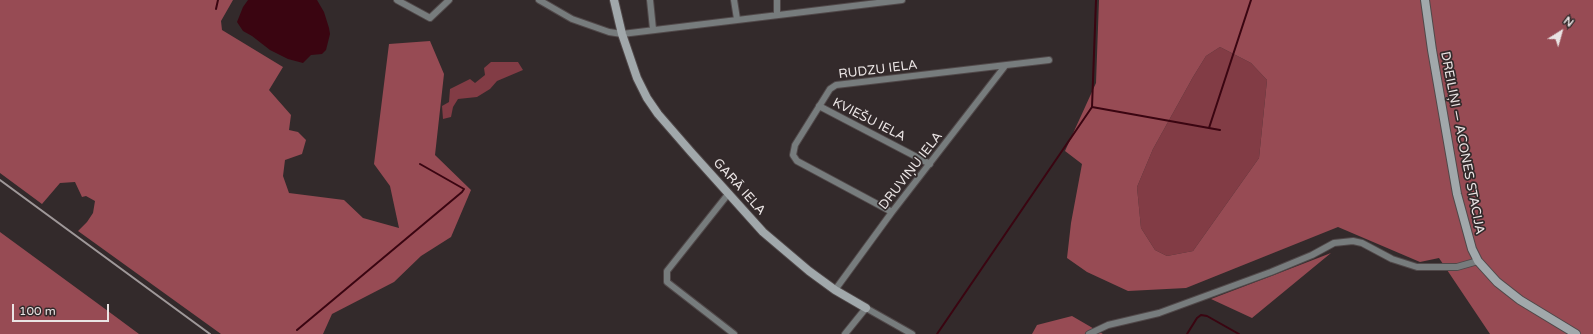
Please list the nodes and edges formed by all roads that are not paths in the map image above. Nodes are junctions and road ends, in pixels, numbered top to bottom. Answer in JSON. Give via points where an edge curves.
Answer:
{"nodes":[{"id":1,"x":397,"y":0,"type":"edge"},
{"id":2,"x":449,"y":0,"type":"edge"},
{"id":3,"x":614,"y":0,"type":"edge"},
{"id":4,"x":650,"y":0,"type":"edge"},
{"id":5,"x":734,"y":0,"type":"edge"},
{"id":6,"x":777,"y":0,"type":"edge"},
{"id":7,"x":902,"y":0,"type":"edge"},
{"id":8,"x":1425,"y":0,"type":"edge"},
{"id":9,"x":541,"y":1,"type":"edge"},
{"id":10,"x":777,"y":15,"type":"junction"},
{"id":11,"x":737,"y":20,"type":"junction"},
{"id":12,"x":653,"y":29,"type":"junction"},
{"id":13,"x":622,"y":34,"type":"junction"},
{"id":14,"x":1049,"y":60,"type":"dead end"},
{"id":15,"x":1005,"y":66,"type":"junction"},
{"id":16,"x":819,"y":106,"type":"junction"},
{"id":17,"x":930,"y":164,"type":"junction"},
{"id":18,"x":729,"y":193,"type":"junction"},
{"id":19,"x":892,"y":212,"type":"junction"},
{"id":20,"x":1478,"y":261,"type":"junction"},
{"id":21,"x":835,"y":290,"type":"junction"},
{"id":22,"x":866,"y":308,"type":"junction"},
{"id":23,"x":734,"y":334,"type":"edge"},
{"id":24,"x":845,"y":334,"type":"edge"},
{"id":25,"x":912,"y":334,"type":"edge"},
{"id":26,"x":1089,"y":334,"type":"edge"},
{"id":27,"x":1576,"y":334,"type":"edge"}],
"edges":[{"from":1,"to":2,"type":"street","via":[[430,18]]},
{"from":3,"to":13,"type":"street","name":"GARĀ IELA"},
{"from":4,"to":12,"type":"street"},
{"from":5,"to":11,"type":"street"},
{"from":6,"to":10,"type":"street"},
{"from":7,"to":10,"type":"street"},
{"from":8,"to":20,"type":"street","name":"DREILIŅI — ACONES STACIJA","via":[[1458,194],[1467,235]]},
{"from":9,"to":13,"type":"street","via":[[572,20]]},
{"from":10,"to":11,"type":"street"},
{"from":11,"to":12,"type":"street"},
{"from":12,"to":13,"type":"street"},
{"from":13,"to":18,"type":"street","name":"GARĀ IELA","via":[[647,98],[690,152]]},
{"from":14,"to":15,"type":"street","name":"RUDZU IELA"},
{"from":15,"to":16,"type":"street","name":"RUDZU IELA","via":[[836,85],[830,89]]},
{"from":15,"to":17,"type":"street","name":"DRUVIŅU IELA"},
{"from":16,"to":17,"type":"street","name":"KVIEŠU IELA"},
{"from":16,"to":19,"type":"street","name":"RUDZU IELA","via":[[795,146],[793,155],[797,161]]},
{"from":17,"to":19,"type":"street","name":"DRUVIŅU IELA"},
{"from":18,"to":21,"type":"street","name":"GARĀ IELA","via":[[786,254]]},
{"from":18,"to":23,"type":"street","via":[[667,272],[667,282]]},
{"from":19,"to":21,"type":"street","name":"DRUVIŅU IELA"},
{"from":20,"to":26,"type":"street","via":[[1457,267],[1417,266],[1392,258],[1362,243],[1334,243],[1312,256],[1271,272],[1159,313],[1108,325]]},
{"from":20,"to":27,"type":"street","name":"DREILIŅI — ACONES STACIJA","via":[[1497,282],[1520,300]]},
{"from":21,"to":22,"type":"street","name":"GARĀ IELA"},
{"from":22,"to":24,"type":"street"},
{"from":22,"to":25,"type":"street","name":"GARĀ IELA"}]}
